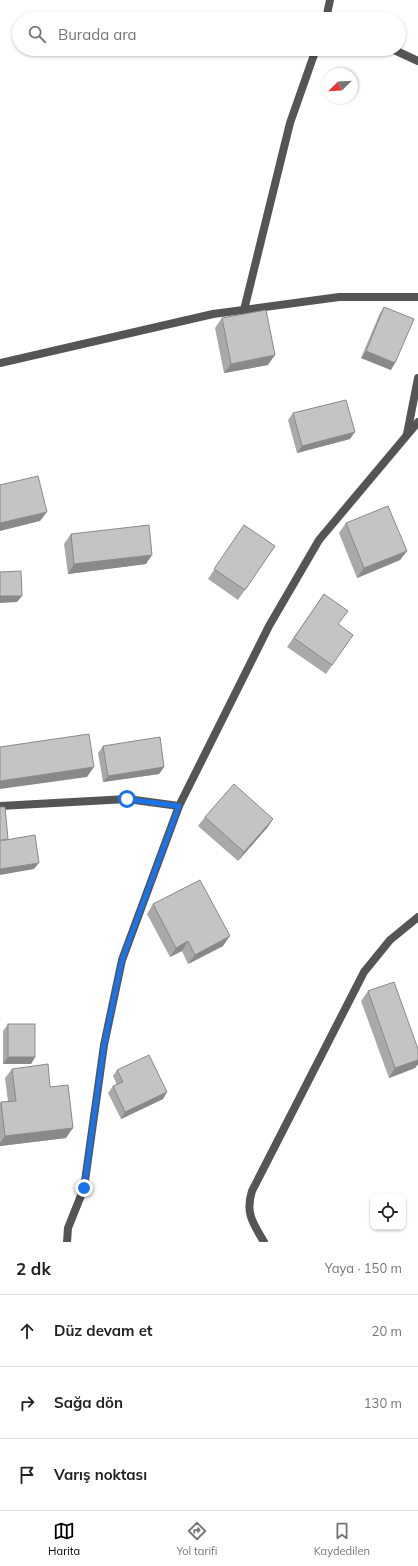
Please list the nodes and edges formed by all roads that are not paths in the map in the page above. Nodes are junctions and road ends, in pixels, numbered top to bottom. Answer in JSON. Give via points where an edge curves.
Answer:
{"nodes":[{"id":1,"x":330,"y":0,"type":"edge"},
{"id":2,"x":328,"y":12,"type":"edge"},
{"id":3,"x":406,"y":55,"type":"edge"},
{"id":4,"x":314,"y":56,"type":"edge"},
{"id":5,"x":418,"y":61,"type":"edge"},
{"id":6,"x":418,"y":297,"type":"edge"},
{"id":7,"x":244,"y":310,"type":"junction"},
{"id":8,"x":0,"y":363,"type":"edge"},
{"id":9,"x":418,"y":378,"type":"edge"},
{"id":10,"x":418,"y":422,"type":"edge"},
{"id":11,"x":407,"y":434,"type":"junction"},
{"id":12,"x":0,"y":806,"type":"edge"},
{"id":13,"x":179,"y":806,"type":"junction"},
{"id":14,"x":418,"y":917,"type":"edge"},
{"id":15,"x":67,"y":1242,"type":"edge"},
{"id":16,"x":264,"y":1242,"type":"edge"}],
"edges":[{"from":1,"to":2,"type":"street"},
{"from":3,"to":5,"type":"street"},
{"from":4,"to":7,"type":"street","via":[[290,123]]},
{"from":6,"to":7,"type":"street","via":[[339,297]]},
{"from":7,"to":8,"type":"street","via":[[213,314]]},
{"from":9,"to":11,"type":"street"},
{"from":10,"to":11,"type":"street"},
{"from":11,"to":13,"type":"street","via":[[319,540],[269,626]]},
{"from":12,"to":13,"type":"street","via":[[127,799]]},
{"from":13,"to":15,"type":"street","via":[[122,960],[104,1045],[84,1188],[68,1228]]},
{"from":14,"to":16,"type":"street","via":[[390,940],[364,972],[252,1191],[249,1214]]}]}
